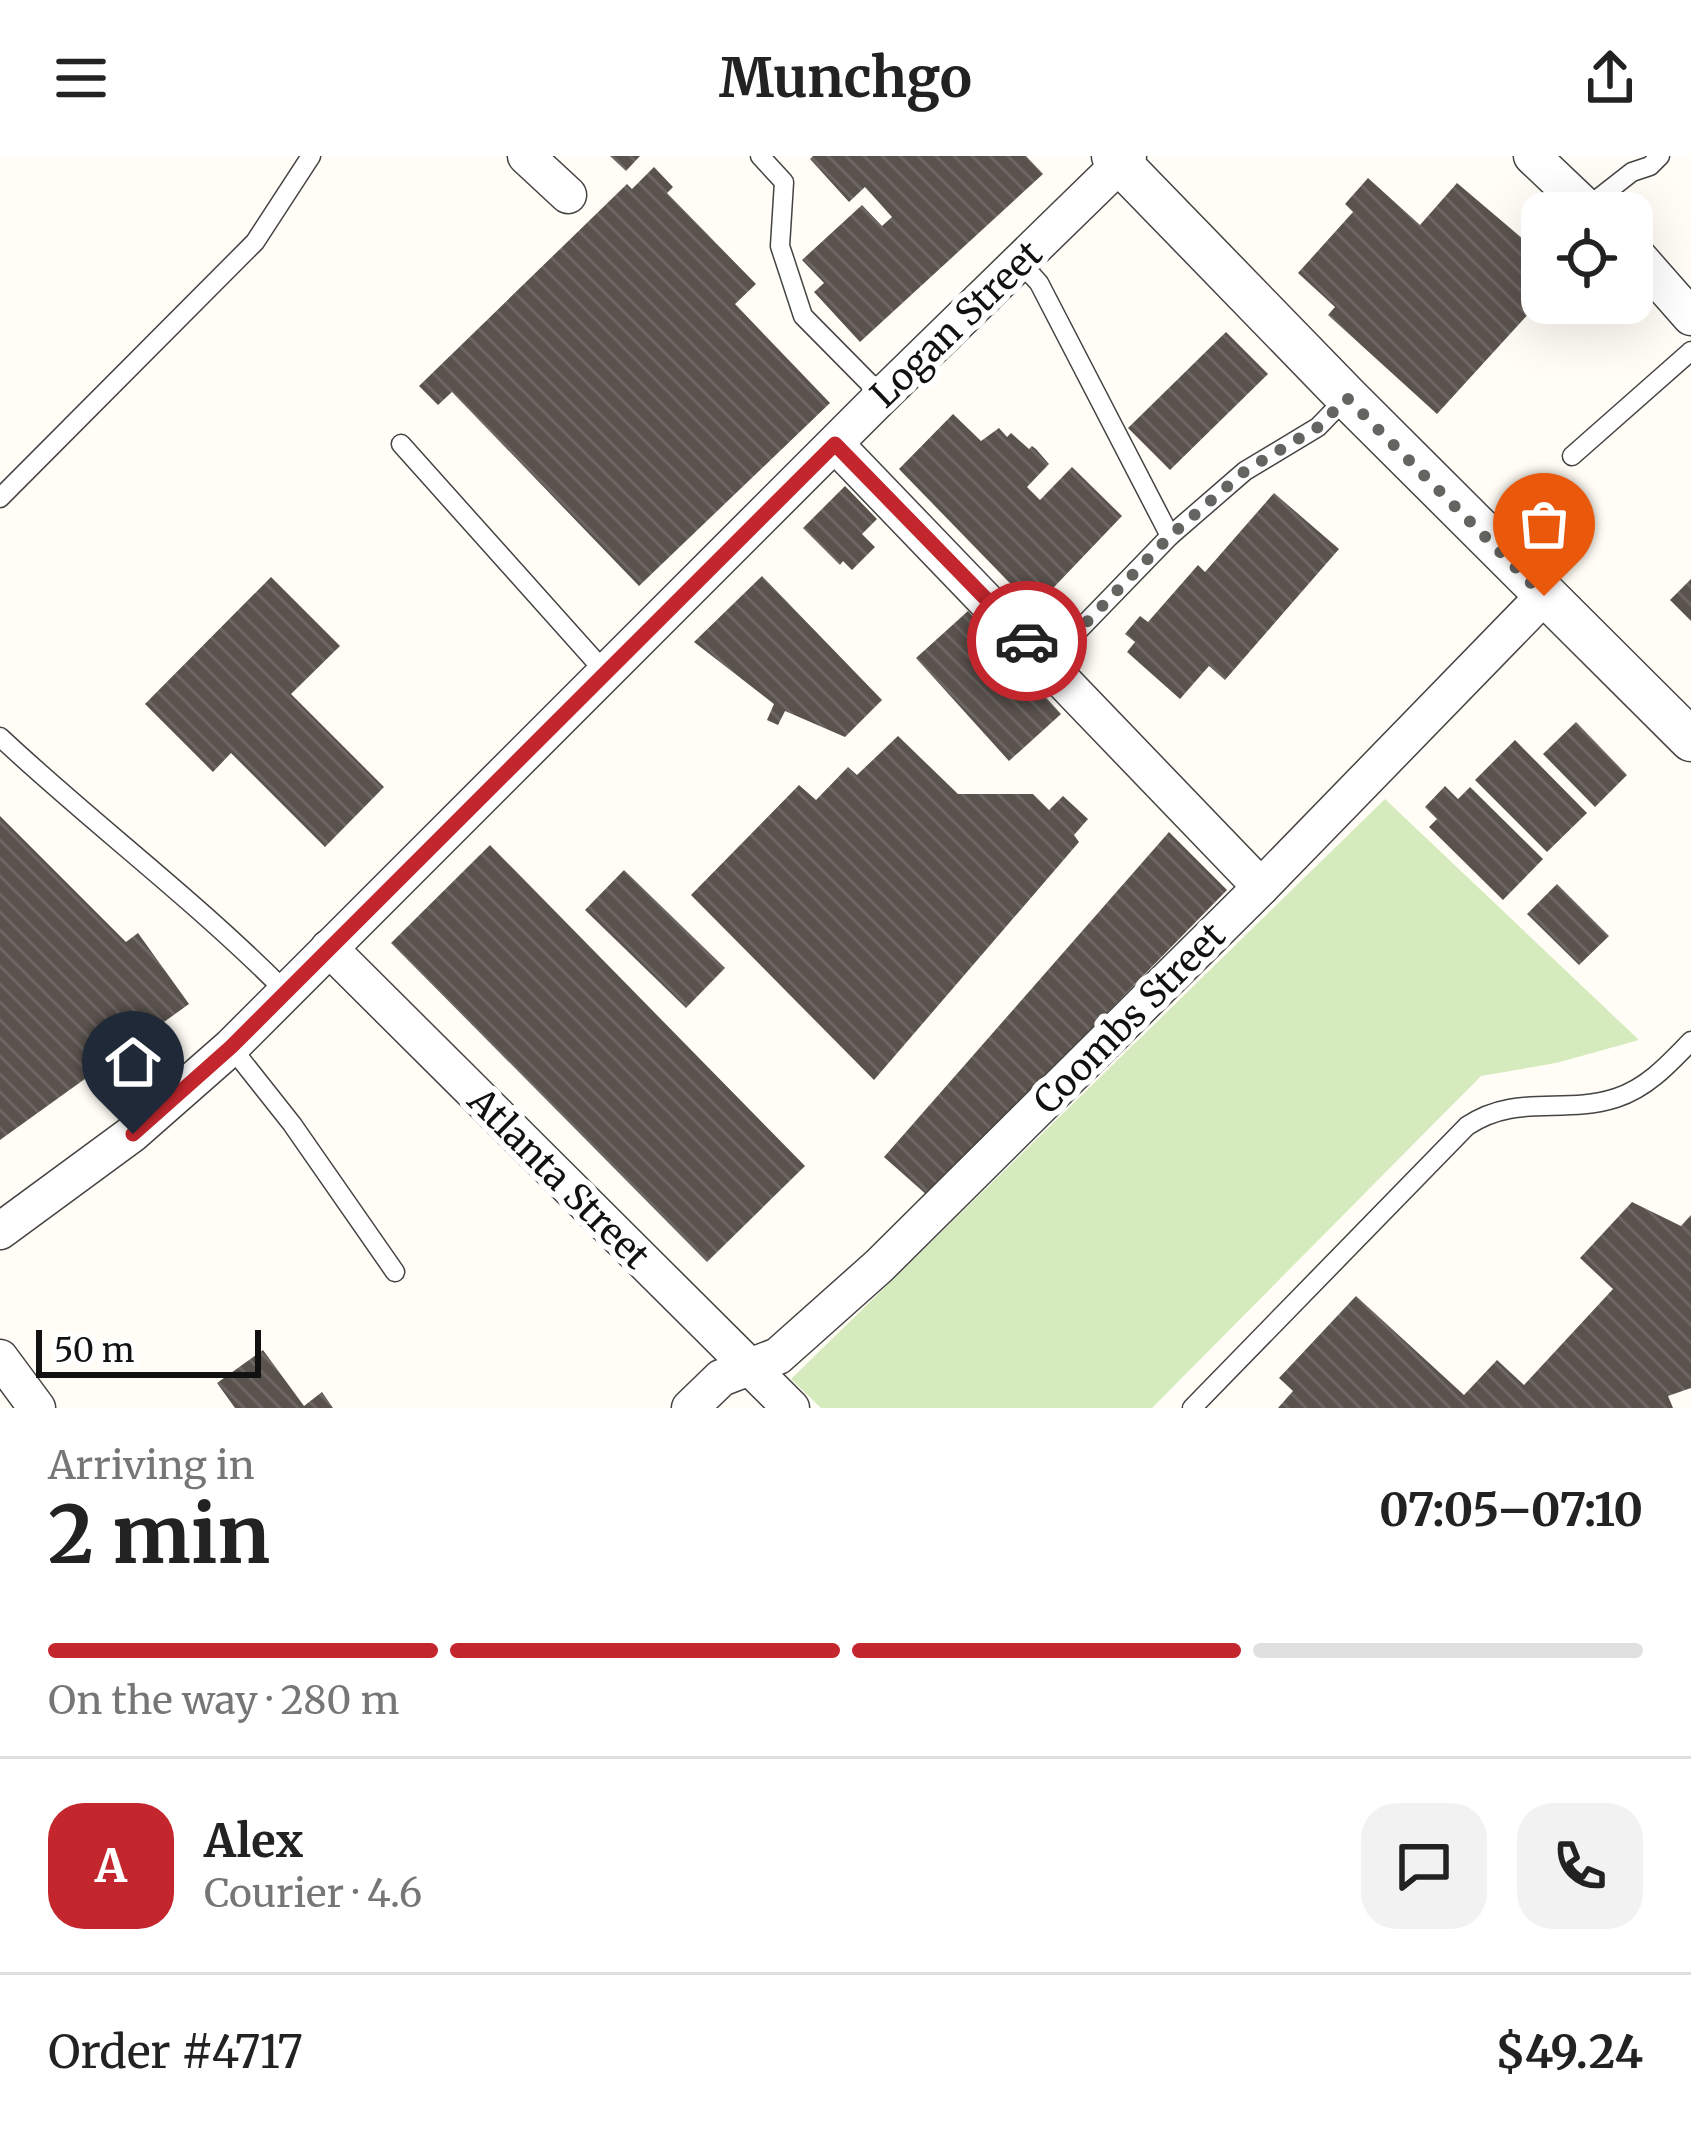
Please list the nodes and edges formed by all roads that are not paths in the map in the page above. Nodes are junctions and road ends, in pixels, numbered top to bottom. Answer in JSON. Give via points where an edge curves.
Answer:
{"nodes":[{"id":1,"x":311,"y":156,"type":"edge"},
{"id":2,"x":526,"y":156,"type":"edge"},
{"id":3,"x":760,"y":156,"type":"edge"},
{"id":4,"x":1532,"y":156,"type":"edge"},
{"id":5,"x":1660,"y":156,"type":"edge"},
{"id":6,"x":1120,"y":158,"type":"edge"},
{"id":7,"x":1570,"y":192,"type":"edge"},
{"id":8,"x":1609,"y":192,"type":"edge"},
{"id":9,"x":568,"y":195,"type":"dead end"},
{"id":10,"x":1020,"y":262,"type":"junction"},
{"id":11,"x":1653,"y":273,"type":"edge"},
{"id":12,"x":1691,"y":316,"type":"edge"},
{"id":13,"x":1691,"y":351,"type":"edge"},
{"id":14,"x":882,"y":396,"type":"junction"},
{"id":15,"x":1347,"y":398,"type":"junction"},
{"id":16,"x":400,"y":444,"type":"dead end"},
{"id":17,"x":835,"y":444,"type":"junction"},
{"id":18,"x":1572,"y":456,"type":"dead end"},
{"id":19,"x":0,"y":498,"type":"edge"},
{"id":20,"x":1170,"y":536,"type":"junction"},
{"id":21,"x":1544,"y":596,"type":"junction"},
{"id":22,"x":1048,"y":662,"type":"junction"},
{"id":23,"x":605,"y":673,"type":"junction"},
{"id":24,"x":0,"y":736,"type":"edge"},
{"id":25,"x":1691,"y":740,"type":"edge"},
{"id":26,"x":1261,"y":887,"type":"junction"},
{"id":27,"x":328,"y":947,"type":"junction"},
{"id":28,"x":285,"y":991,"type":"junction"},
{"id":29,"x":1691,"y":1040,"type":"edge"},
{"id":30,"x":231,"y":1047,"type":"junction"},
{"id":31,"x":0,"y":1231,"type":"edge"},
{"id":32,"x":395,"y":1272,"type":"dead end"},
{"id":33,"x":0,"y":1358,"type":"edge"},
{"id":34,"x":750,"y":1367,"type":"junction"},
{"id":35,"x":37,"y":1408,"type":"edge"},
{"id":36,"x":691,"y":1408,"type":"edge"},
{"id":37,"x":791,"y":1408,"type":"edge"},
{"id":38,"x":1192,"y":1408,"type":"edge"}],
"edges":[{"from":1,"to":19,"type":"lane","via":[[254,242]]},
{"from":2,"to":9,"type":"street"},
{"from":3,"to":14,"type":"lane","via":[[784,182],[780,246],[803,316]]},
{"from":4,"to":7,"type":"street"},
{"from":5,"to":8,"type":"lane"},
{"from":6,"to":10,"type":"street","name":"Logan Street"},
{"from":6,"to":15,"type":"street"},
{"from":10,"to":14,"type":"street","name":"Logan Street"},
{"from":10,"to":20,"type":"lane","via":[[1039,283]]},
{"from":11,"to":12,"type":"street"},
{"from":13,"to":18,"type":"lane"},
{"from":14,"to":17,"type":"street","name":"Logan Street"},
{"from":15,"to":20,"type":"lane"},
{"from":15,"to":21,"type":"street"},
{"from":16,"to":23,"type":"lane"},
{"from":17,"to":22,"type":"street"},
{"from":17,"to":23,"type":"street","name":"Logan Street"},
{"from":20,"to":22,"type":"lane"},
{"from":21,"to":25,"type":"street"},
{"from":21,"to":26,"type":"street","name":"Coombs Street"},
{"from":22,"to":26,"type":"street"},
{"from":23,"to":27,"type":"street","name":"Logan Street"},
{"from":24,"to":28,"type":"lane"},
{"from":26,"to":34,"type":"street","name":"Coombs Street","via":[[879,1266],[778,1356]]},
{"from":27,"to":28,"type":"street","name":"Logan Street"},
{"from":27,"to":34,"type":"street","name":"Atlanta Street"},
{"from":28,"to":30,"type":"street","name":"Logan Street"},
{"from":29,"to":38,"type":"lane","via":[[1659,1075],[1619,1097],[1490,1111],[1467,1126]]},
{"from":30,"to":31,"type":"street","name":"Logan Street","via":[[133,1134]]},
{"from":30,"to":32,"type":"lane"},
{"from":33,"to":35,"type":"street"},
{"from":34,"to":36,"type":"street","name":"Coombs Street","via":[[721,1378]]},
{"from":34,"to":37,"type":"street","name":"Atlanta Street"}]}
